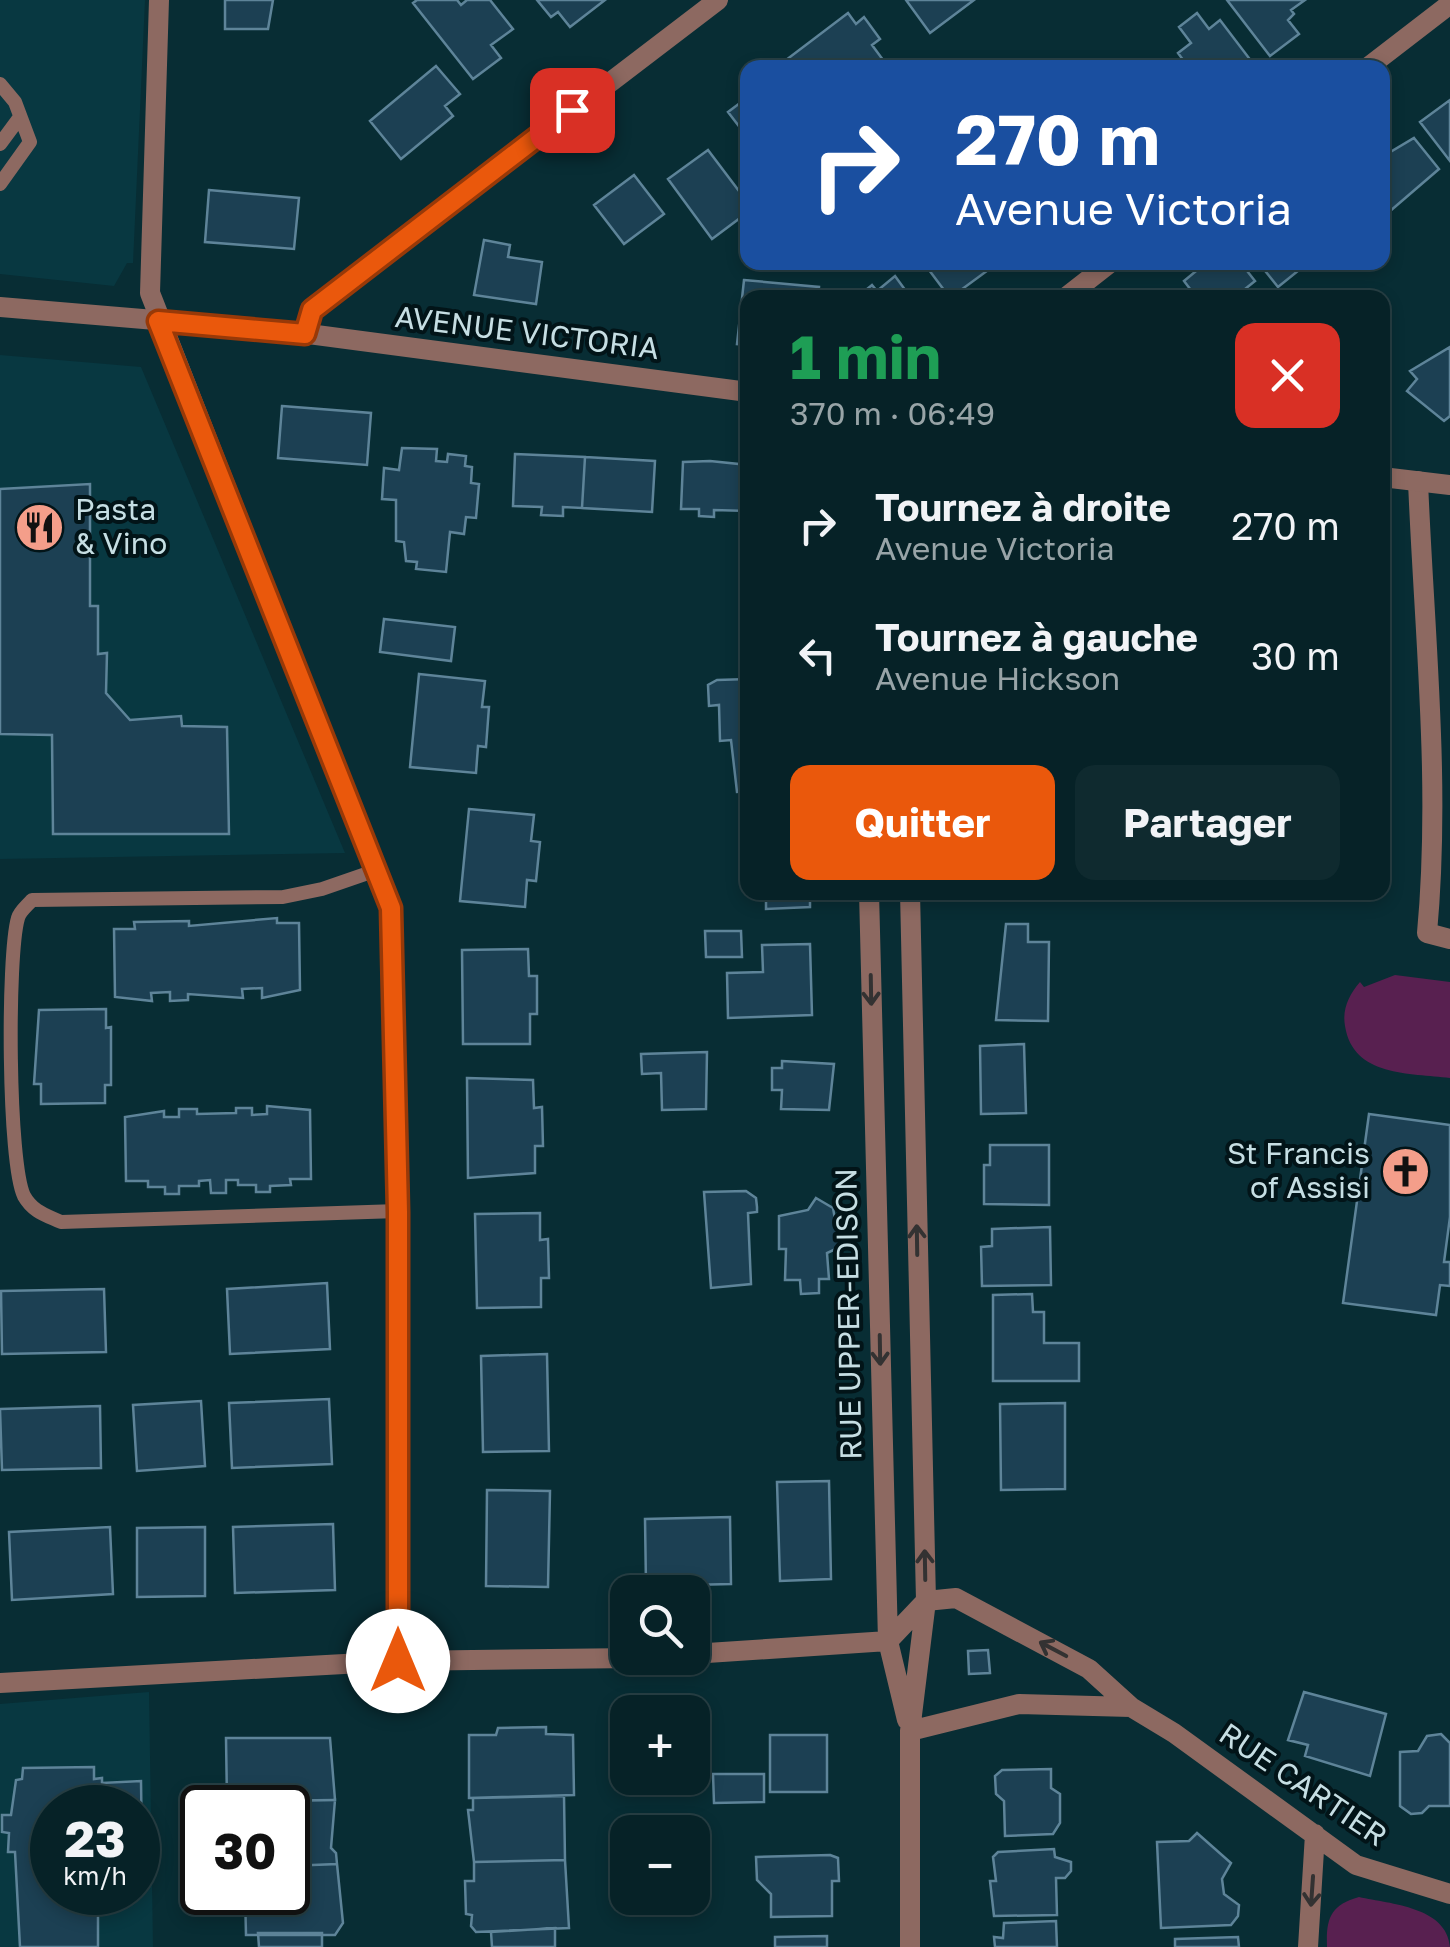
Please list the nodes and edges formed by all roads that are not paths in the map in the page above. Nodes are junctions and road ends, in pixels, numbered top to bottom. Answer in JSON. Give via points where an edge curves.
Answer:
{"nodes":[{"id":1,"x":159,"y":0,"type":"edge"},
{"id":2,"x":718,"y":0,"type":"edge"},
{"id":3,"x":1450,"y":4,"type":"edge"},
{"id":4,"x":1377,"y":60,"type":"edge"},
{"id":5,"x":0,"y":84,"type":"edge"},
{"id":6,"x":0,"y":115,"type":"edge"},
{"id":7,"x":20,"y":116,"type":"junction"},
{"id":8,"x":0,"y":144,"type":"edge"},
{"id":9,"x":0,"y":184,"type":"edge"},
{"id":10,"x":1100,"y":270,"type":"edge"},
{"id":11,"x":1074,"y":290,"type":"edge"},
{"id":12,"x":0,"y":307,"type":"edge"},
{"id":13,"x":158,"y":321,"type":"junction"},
{"id":14,"x":305,"y":334,"type":"junction"},
{"id":15,"x":740,"y":391,"type":"edge"},
{"id":16,"x":1390,"y":478,"type":"edge"},
{"id":17,"x":1418,"y":481,"type":"junction"},
{"id":18,"x":1450,"y":485,"type":"edge"},
{"id":19,"x":377,"y":870,"type":"junction"},
{"id":20,"x":869,"y":900,"type":"edge"},
{"id":21,"x":910,"y":900,"type":"edge"},
{"id":22,"x":1450,"y":939,"type":"edge"},
{"id":23,"x":398,"y":1212,"type":"junction"},
{"id":24,"x":926,"y":1601,"type":"junction"},
{"id":25,"x":888,"y":1641,"type":"junction"},
{"id":26,"x":710,"y":1653,"type":"edge"},
{"id":27,"x":610,"y":1658,"type":"edge"},
{"id":28,"x":398,"y":1661,"type":"junction"},
{"id":29,"x":0,"y":1684,"type":"edge"},
{"id":30,"x":1130,"y":1707,"type":"junction"},
{"id":31,"x":910,"y":1731,"type":"junction"},
{"id":32,"x":1315,"y":1834,"type":"junction"},
{"id":33,"x":1450,"y":1894,"type":"edge"},
{"id":34,"x":910,"y":1947,"type":"edge"},
{"id":35,"x":1308,"y":1947,"type":"edge"}],
"edges":[{"from":1,"to":13,"type":"street","via":[[150,254]]},
{"from":2,"to":14,"type":"street","via":[[312,310]]},
{"from":3,"to":4,"type":"street"},
{"from":5,"to":7,"type":"lane"},
{"from":6,"to":7,"type":"lane"},
{"from":7,"to":8,"type":"lane"},
{"from":7,"to":9,"type":"lane","via":[[30,142]]},
{"from":10,"to":11,"type":"street"},
{"from":12,"to":13,"type":"street","name":"AVENUE VICTORIA"},
{"from":13,"to":14,"type":"street","name":"AVENUE VICTORIA"},
{"from":13,"to":19,"type":"street"},
{"from":14,"to":15,"type":"street","name":"AVENUE VICTORIA"},
{"from":16,"to":17,"type":"street"},
{"from":17,"to":18,"type":"street"},
{"from":17,"to":22,"type":"street","via":[[1434,866],[1427,933]]},
{"from":19,"to":23,"type":"street","via":[[391,908]]},
{"from":19,"to":23,"type":"lane","via":[[283,897],[32,900],[18,915],[10,1025],[16,1160],[23,1194],[35,1211],[61,1222]]},
{"from":20,"to":25,"type":"street","name":"RUE UPPER-EDISON","one_way":true},
{"from":24,"to":21,"type":"street","name":"RUE UPPER-EDISON","one_way":true},
{"from":23,"to":28,"type":"street"},
{"from":24,"to":25,"type":"street"},
{"from":30,"to":24,"type":"street","name":"RUE CARTIER","one_way":true,"via":[[1089,1669],[956,1598]]},
{"from":24,"to":31,"type":"street","name":"RUE UPPER-EDISON"},
{"from":25,"to":26,"type":"street"},
{"from":25,"to":31,"type":"street","name":"RUE UPPER-EDISON"},
{"from":27,"to":28,"type":"street"},
{"from":28,"to":29,"type":"street"},
{"from":30,"to":31,"type":"street","via":[[1019,1704]]},
{"from":30,"to":32,"type":"street","name":"RUE CARTIER"},
{"from":31,"to":34,"type":"street","name":"RUE UPPER-EDISON"},
{"from":32,"to":33,"type":"street","name":"RUE CARTIER","via":[[1356,1865]]},
{"from":32,"to":35,"type":"street","one_way":true}]}
